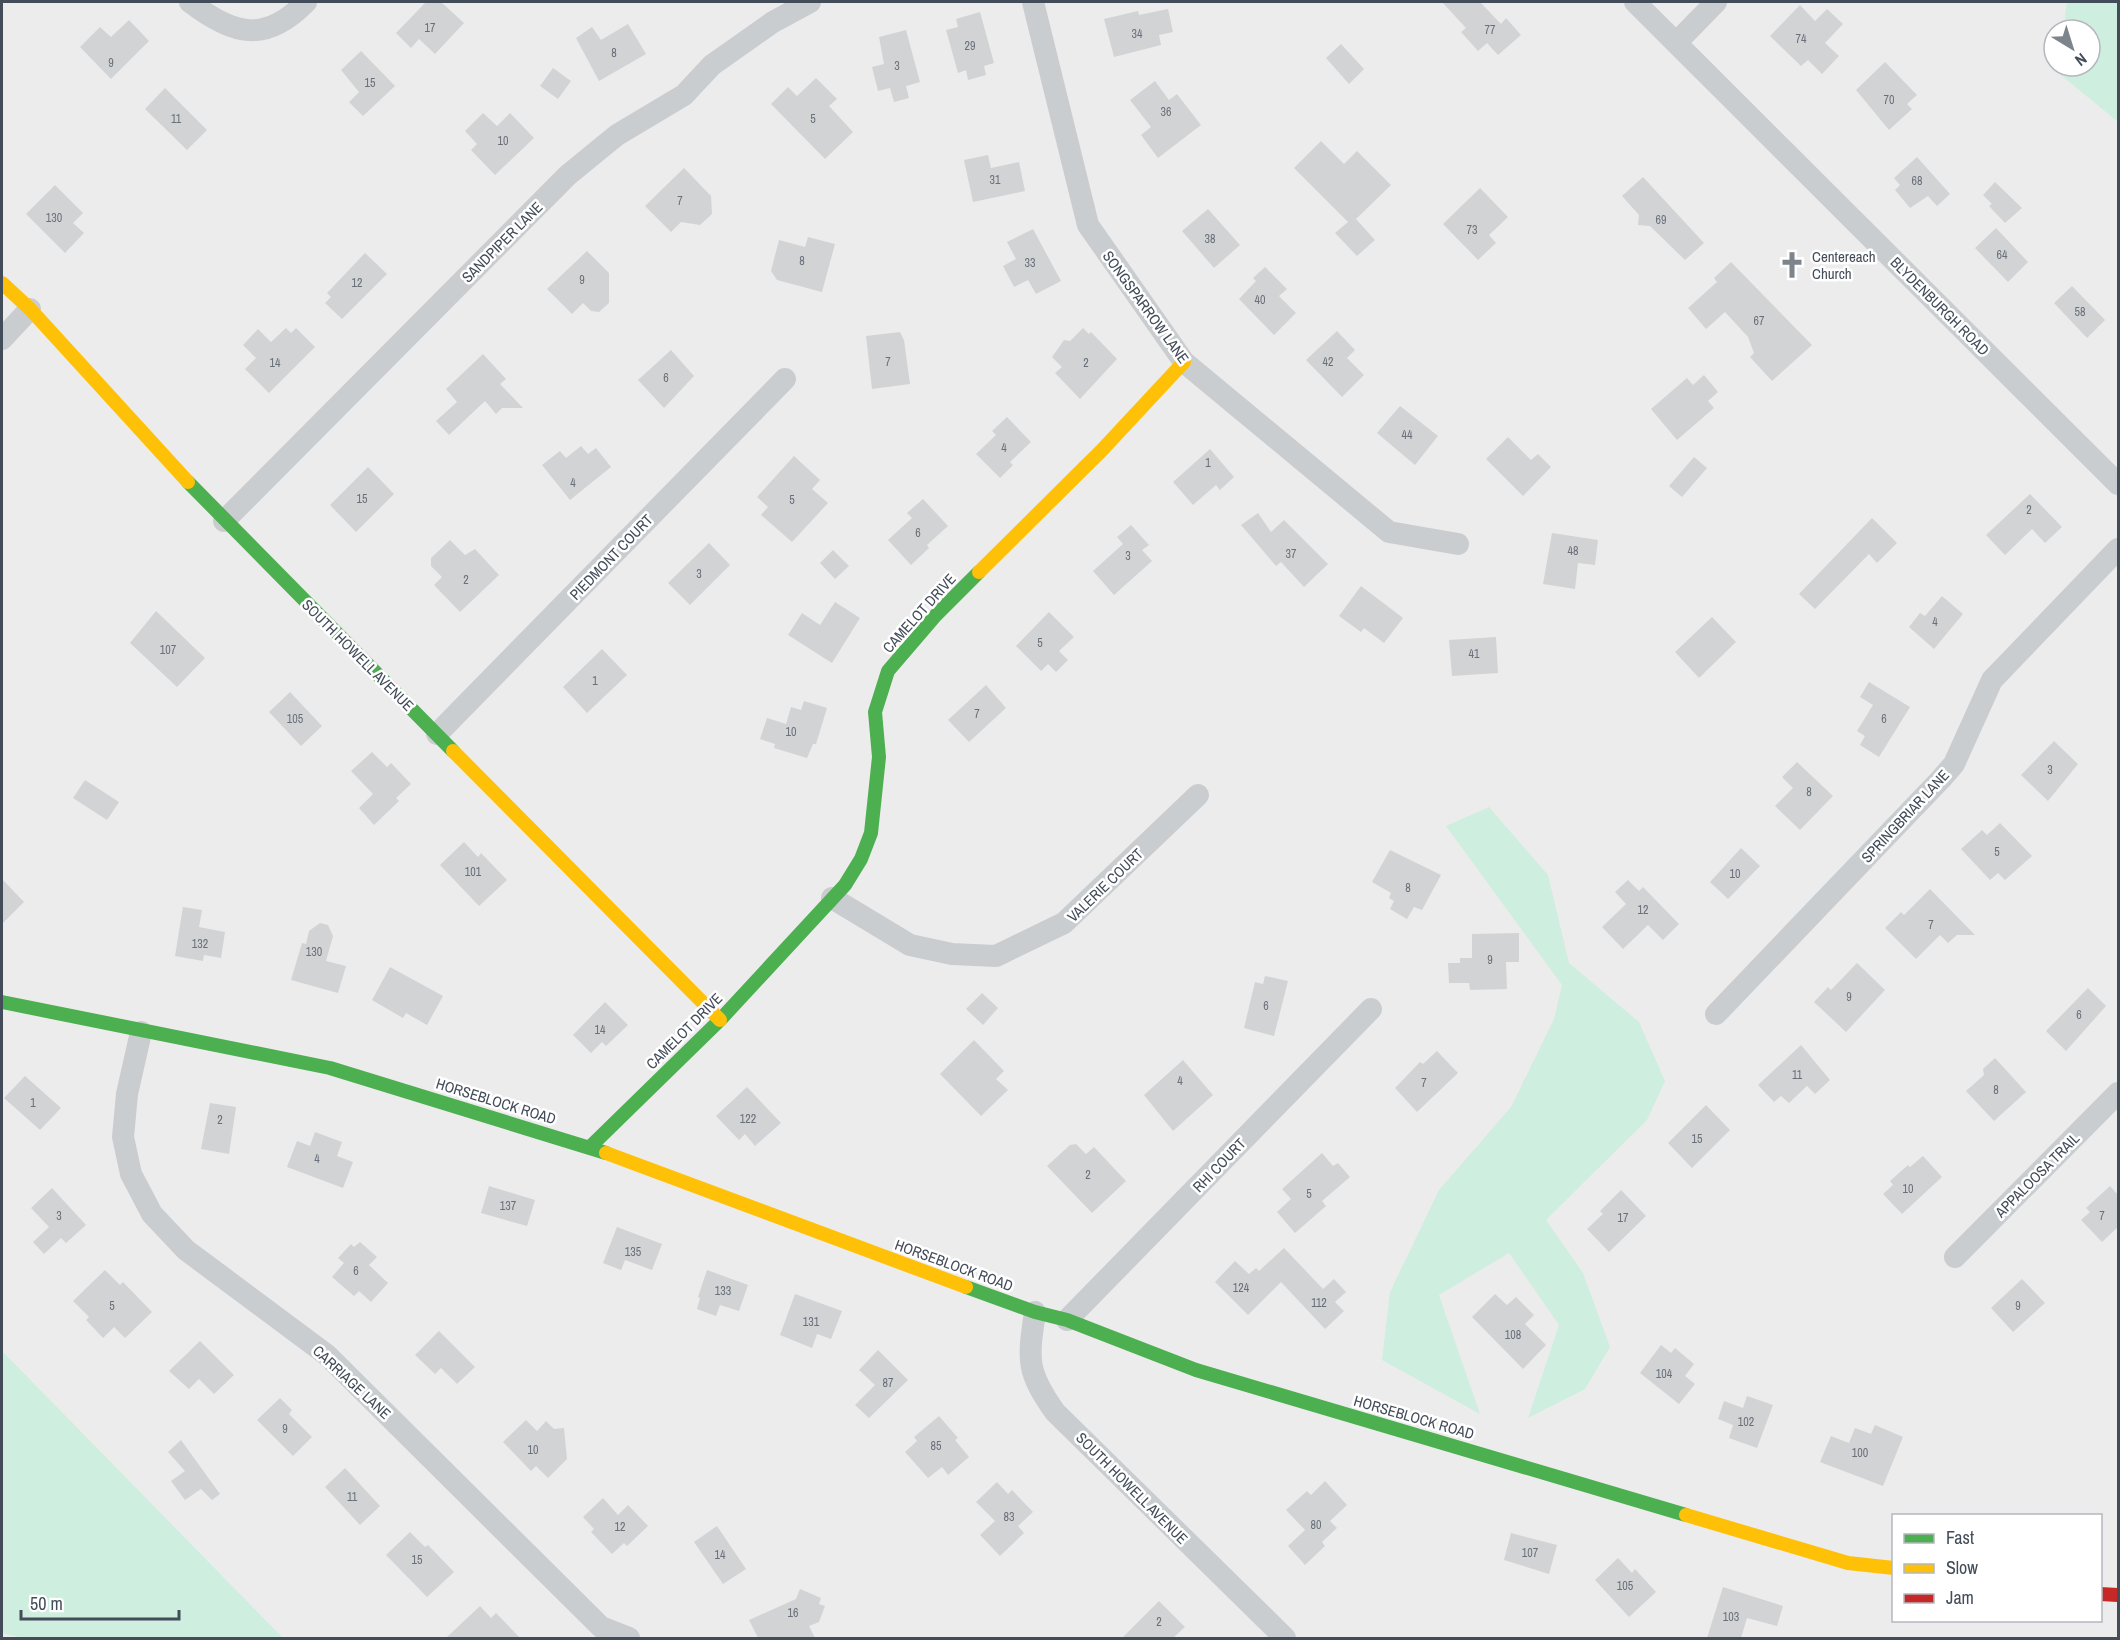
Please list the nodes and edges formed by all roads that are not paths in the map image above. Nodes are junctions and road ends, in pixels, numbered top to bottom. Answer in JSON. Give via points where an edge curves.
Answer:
{"nodes":[{"id":1,"x":190,"y":2,"type":"edge"},
{"id":2,"x":306,"y":2,"type":"edge"},
{"id":3,"x":810,"y":2,"type":"edge"},
{"id":4,"x":1033,"y":2,"type":"edge"},
{"id":5,"x":1635,"y":2,"type":"edge"},
{"id":6,"x":1716,"y":2,"type":"edge"},
{"id":7,"x":1676,"y":43,"type":"junction"},
{"id":8,"x":2,"y":284,"type":"edge"},
{"id":9,"x":30,"y":309,"type":"junction"},
{"id":10,"x":2,"y":339,"type":"edge"},
{"id":11,"x":1184,"y":362,"type":"junction"},
{"id":12,"x":785,"y":379,"type":"dead end"},
{"id":13,"x":2118,"y":484,"type":"edge"},
{"id":14,"x":224,"y":520,"type":"junction"},
{"id":15,"x":1458,"y":544,"type":"dead end"},
{"id":16,"x":2118,"y":549,"type":"edge"},
{"id":17,"x":437,"y":734,"type":"junction"},
{"id":18,"x":1198,"y":795,"type":"dead end"},
{"id":19,"x":832,"y":898,"type":"junction"},
{"id":20,"x":2,"y":1002,"type":"edge"},
{"id":21,"x":1371,"y":1009,"type":"dead end"},
{"id":22,"x":1716,"y":1014,"type":"dead end"},
{"id":23,"x":720,"y":1020,"type":"junction"},
{"id":24,"x":141,"y":1032,"type":"junction"},
{"id":25,"x":2118,"y":1093,"type":"edge"},
{"id":26,"x":590,"y":1147,"type":"junction"},
{"id":27,"x":1955,"y":1257,"type":"dead end"},
{"id":28,"x":1035,"y":1312,"type":"junction"},
{"id":29,"x":1067,"y":1320,"type":"junction"},
{"id":30,"x":1892,"y":1568,"type":"edge"},
{"id":31,"x":2102,"y":1594,"type":"edge"},
{"id":32,"x":2118,"y":1595,"type":"edge"},
{"id":33,"x":1270,"y":1634,"type":"edge"},
{"id":34,"x":629,"y":1638,"type":"edge"}],
"edges":[{"from":1,"to":2,"type":"street","via":[[211,18],[241,30],[271,29]]},
{"from":3,"to":14,"type":"street","name":"SANDPIPER LANE","via":[[773,22],[712,65],[684,95],[617,135],[568,175]]},
{"from":4,"to":11,"type":"street","name":"SONGSPARROW LANE","via":[[1088,225]]},
{"from":5,"to":7,"type":"street","name":"BLYDENBURGH ROAD"},
{"from":6,"to":7,"type":"street"},
{"from":7,"to":13,"type":"street","name":"BLYDENBURGH ROAD"},
{"from":8,"to":9,"type":"street","name":"SOUTH HOWELL AVENUE"},
{"from":9,"to":10,"type":"street"},
{"from":9,"to":14,"type":"street","name":"SOUTH HOWELL AVENUE"},
{"from":11,"to":15,"type":"street","name":"SONGSPARROW LANE","via":[[1389,532]]},
{"from":11,"to":19,"type":"street","name":"CAMELOT DRIVE","via":[[1102,450],[936,615],[888,671],[874,712],[879,757],[871,832],[861,859]]},
{"from":12,"to":17,"type":"street","name":"PIEDMONT COURT"},
{"from":14,"to":17,"type":"street","name":"SOUTH HOWELL AVENUE"},
{"from":16,"to":22,"type":"street","name":"SPRINGBRIAR LANE","via":[[1992,680],[1954,764],[1941,780]]},
{"from":17,"to":23,"type":"street","name":"SOUTH HOWELL AVENUE"},
{"from":18,"to":19,"type":"street","name":"VALERIE COURT","via":[[1064,923],[996,956],[952,954],[910,945]]},
{"from":19,"to":23,"type":"street","name":"CAMELOT DRIVE"},
{"from":20,"to":24,"type":"street","name":"HORSEBLOCK ROAD"},
{"from":21,"to":29,"type":"street","name":"RHI COURT"},
{"from":23,"to":26,"type":"street","name":"CAMELOT DRIVE"},
{"from":24,"to":26,"type":"street","name":"HORSEBLOCK ROAD","via":[[330,1068]]},
{"from":24,"to":34,"type":"street","name":"CARRIAGE LANE","via":[[127,1094],[123,1137],[131,1174],[152,1214],[186,1250],[327,1355],[601,1626]]},
{"from":25,"to":27,"type":"street","name":"APPALOOSA TRAIL"},
{"from":26,"to":28,"type":"street","name":"HORSEBLOCK ROAD"},
{"from":28,"to":29,"type":"street","name":"HORSEBLOCK ROAD"},
{"from":28,"to":33,"type":"street","name":"SOUTH HOWELL AVENUE","via":[[1028,1358],[1037,1387],[1054,1412]]},
{"from":29,"to":30,"type":"street","name":"HORSEBLOCK ROAD","via":[[1196,1370],[1638,1503],[1848,1563]]},
{"from":31,"to":32,"type":"street"}]}
